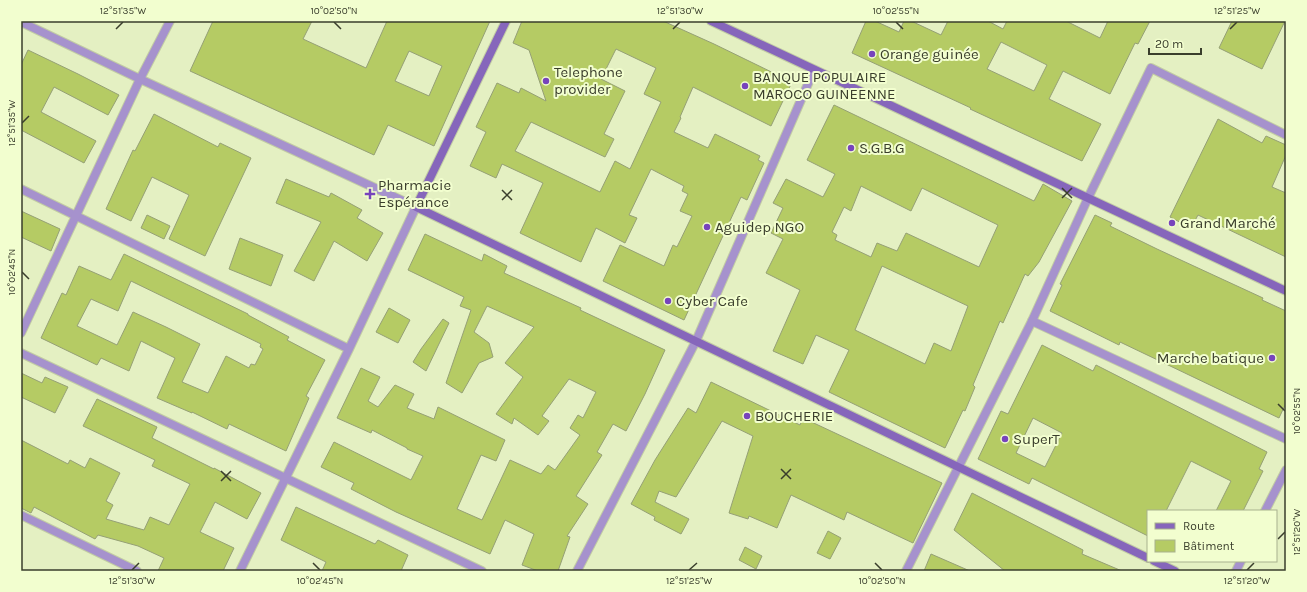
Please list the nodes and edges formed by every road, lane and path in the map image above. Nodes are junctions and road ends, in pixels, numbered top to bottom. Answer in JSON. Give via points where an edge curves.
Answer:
{"nodes":[{"id":1,"x":170,"y":21,"type":"edge"},
{"id":2,"x":506,"y":21,"type":"edge"},
{"id":3,"x":711,"y":21,"type":"edge"},
{"id":4,"x":21,"y":22,"type":"edge"},
{"id":5,"x":814,"y":70,"type":"junction"},
{"id":6,"x":140,"y":79,"type":"junction"},
{"id":7,"x":1286,"y":135,"type":"edge"},
{"id":8,"x":21,"y":189,"type":"edge"},
{"id":9,"x":1088,"y":198,"type":"junction"},
{"id":10,"x":416,"y":207,"type":"junction"},
{"id":11,"x":77,"y":216,"type":"junction"},
{"id":12,"x":1286,"y":291,"type":"edge"},
{"id":13,"x":1032,"y":321,"type":"junction"},
{"id":14,"x":21,"y":333,"type":"edge"},
{"id":15,"x":696,"y":341,"type":"junction"},
{"id":16,"x":349,"y":349,"type":"junction"},
{"id":17,"x":21,"y":354,"type":"edge"},
{"id":18,"x":1286,"y":439,"type":"edge"},
{"id":19,"x":958,"y":467,"type":"junction"},
{"id":20,"x":1286,"y":470,"type":"edge"},
{"id":21,"x":286,"y":478,"type":"junction"},
{"id":22,"x":1266,"y":510,"type":"edge"},
{"id":23,"x":21,"y":515,"type":"edge"},
{"id":24,"x":1147,"y":558,"type":"edge"},
{"id":25,"x":1156,"y":562,"type":"edge"},
{"id":26,"x":1240,"y":562,"type":"edge"},
{"id":27,"x":137,"y":571,"type":"edge"},
{"id":28,"x":240,"y":571,"type":"edge"},
{"id":29,"x":482,"y":571,"type":"edge"},
{"id":30,"x":577,"y":571,"type":"edge"},
{"id":31,"x":906,"y":571,"type":"edge"},
{"id":32,"x":1175,"y":571,"type":"edge"},
{"id":33,"x":1236,"y":571,"type":"edge"}],
"edges":[{"from":1,"to":6,"type":"street"},
{"from":2,"to":10,"type":"main road"},
{"from":3,"to":5,"type":"main road"},
{"from":4,"to":6,"type":"street"},
{"from":5,"to":9,"type":"main road"},
{"from":5,"to":15,"type":"street"},
{"from":6,"to":10,"type":"street"},
{"from":6,"to":11,"type":"street"},
{"from":7,"to":9,"type":"street","via":[[1151,68]]},
{"from":8,"to":11,"type":"street"},
{"from":9,"to":12,"type":"main road"},
{"from":9,"to":13,"type":"street"},
{"from":10,"to":15,"type":"main road"},
{"from":10,"to":16,"type":"street"},
{"from":11,"to":14,"type":"street"},
{"from":11,"to":16,"type":"street"},
{"from":13,"to":18,"type":"street"},
{"from":13,"to":19,"type":"street"},
{"from":15,"to":19,"type":"main road"},
{"from":15,"to":30,"type":"street"},
{"from":16,"to":21,"type":"street"},
{"from":17,"to":21,"type":"street"},
{"from":19,"to":24,"type":"main road"},
{"from":19,"to":31,"type":"street"},
{"from":20,"to":22,"type":"street"},
{"from":21,"to":28,"type":"street"},
{"from":21,"to":29,"type":"street"},
{"from":23,"to":27,"type":"street"},
{"from":25,"to":32,"type":"main road"},
{"from":26,"to":33,"type":"street"}]}
